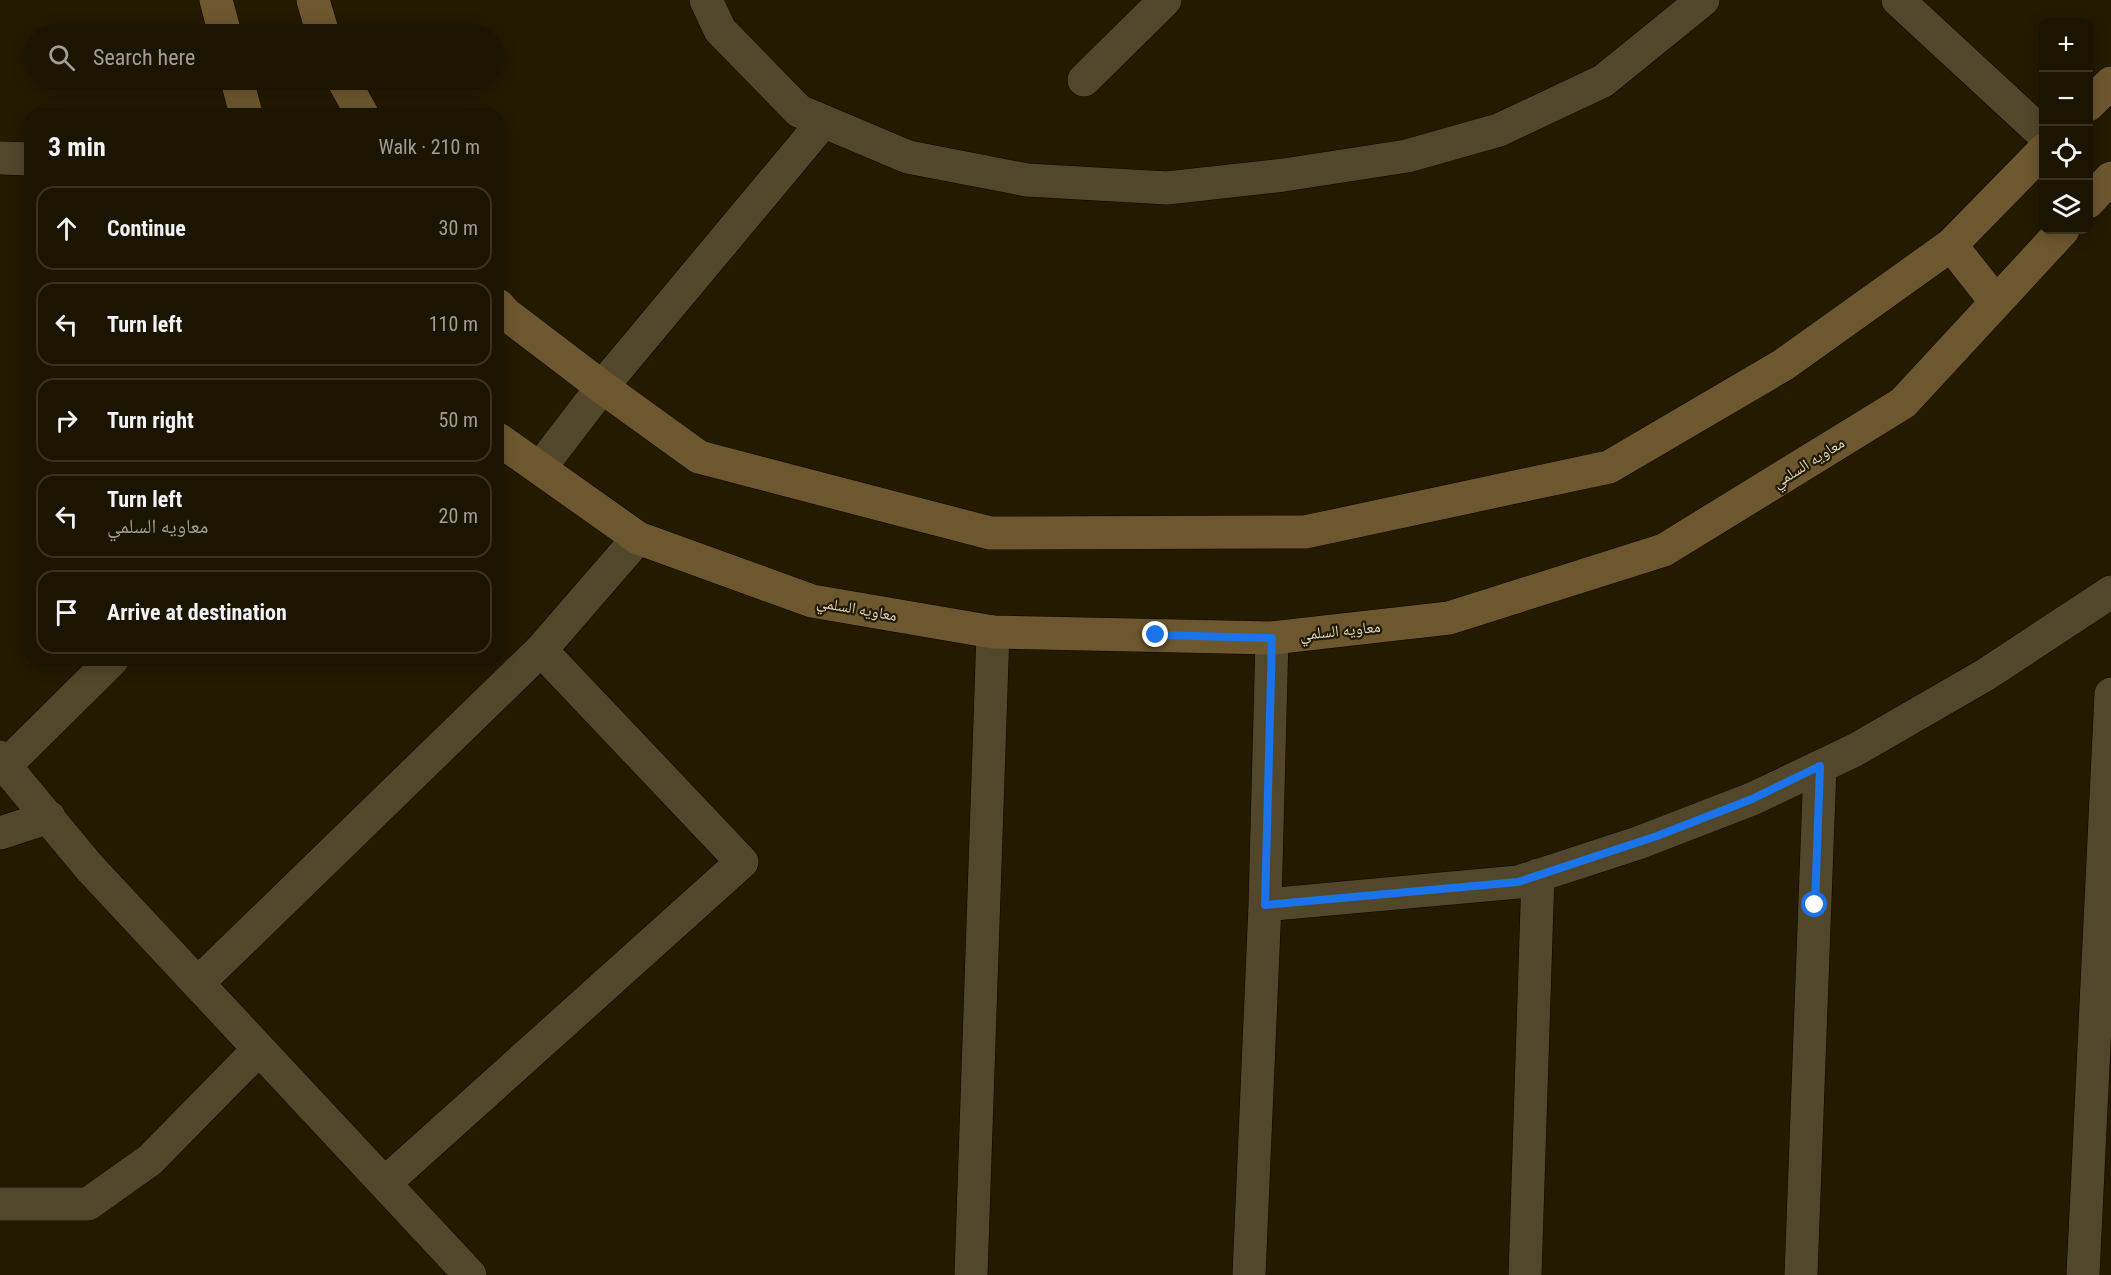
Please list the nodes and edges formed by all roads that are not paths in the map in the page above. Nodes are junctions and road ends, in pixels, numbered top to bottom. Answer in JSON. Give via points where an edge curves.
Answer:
{"nodes":[{"id":1,"x":216,"y":0,"type":"edge"},
{"id":2,"x":313,"y":0,"type":"edge"},
{"id":3,"x":706,"y":0,"type":"edge"},
{"id":4,"x":1165,"y":0,"type":"edge"},
{"id":5,"x":1703,"y":0,"type":"edge"},
{"id":6,"x":1898,"y":0,"type":"edge"},
{"id":7,"x":222,"y":24,"type":"edge"},
{"id":8,"x":320,"y":24,"type":"edge"},
{"id":9,"x":1084,"y":80,"type":"dead end"},
{"id":10,"x":2111,"y":83,"type":"edge"},
{"id":11,"x":240,"y":90,"type":"edge"},
{"id":12,"x":349,"y":90,"type":"edge"},
{"id":13,"x":2093,"y":100,"type":"edge"},
{"id":14,"x":244,"y":108,"type":"edge"},
{"id":15,"x":359,"y":108,"type":"edge"},
{"id":16,"x":823,"y":122,"type":"junction"},
{"id":17,"x":2039,"y":131,"type":"edge"},
{"id":18,"x":2039,"y":154,"type":"edge"},
{"id":19,"x":0,"y":158,"type":"edge"},
{"id":20,"x":24,"y":159,"type":"edge"},
{"id":21,"x":2111,"y":178,"type":"edge"},
{"id":22,"x":2093,"y":197,"type":"edge"},
{"id":23,"x":2059,"y":234,"type":"edge"},
{"id":24,"x":1951,"y":245,"type":"junction"},
{"id":25,"x":1996,"y":302,"type":"junction"},
{"id":26,"x":504,"y":312,"type":"edge"},
{"id":27,"x":602,"y":387,"type":"junction"},
{"id":28,"x":504,"y":443,"type":"edge"},
{"id":29,"x":540,"y":468,"type":"junction"},
{"id":30,"x":638,"y":538,"type":"junction"},
{"id":31,"x":2111,"y":592,"type":"edge"},
{"id":32,"x":993,"y":632,"type":"junction"},
{"id":33,"x":1272,"y":638,"type":"junction"},
{"id":34,"x":541,"y":650,"type":"junction"},
{"id":35,"x":106,"y":666,"type":"edge"},
{"id":36,"x":2111,"y":694,"type":"edge"},
{"id":37,"x":2,"y":762,"type":"edge"},
{"id":38,"x":1820,"y":766,"type":"junction"},
{"id":39,"x":49,"y":818,"type":"junction"},
{"id":40,"x":0,"y":833,"type":"edge"},
{"id":41,"x":1538,"y":876,"type":"junction"},
{"id":42,"x":1265,"y":905,"type":"junction"},
{"id":43,"x":198,"y":983,"type":"junction"},
{"id":44,"x":259,"y":1049,"type":"junction"},
{"id":45,"x":385,"y":1183,"type":"junction"},
{"id":46,"x":0,"y":1204,"type":"edge"},
{"id":47,"x":470,"y":1275,"type":"edge"},
{"id":48,"x":972,"y":1275,"type":"edge"},
{"id":49,"x":1249,"y":1275,"type":"edge"},
{"id":50,"x":1526,"y":1275,"type":"edge"},
{"id":51,"x":1801,"y":1275,"type":"edge"},
{"id":52,"x":2083,"y":1275,"type":"edge"}],
"edges":[{"from":1,"to":7,"type":"street"},
{"from":2,"to":8,"type":"street"},
{"from":3,"to":16,"type":"street","via":[[720,30],[799,111]]},
{"from":4,"to":9,"type":"street"},
{"from":5,"to":16,"type":"street","via":[[1603,81],[1498,130],[1407,156],[1284,175],[1167,188],[1027,180],[908,157]]},
{"from":6,"to":17,"type":"street"},
{"from":10,"to":13,"type":"street"},
{"from":11,"to":14,"type":"street"},
{"from":12,"to":15,"type":"street"},
{"from":16,"to":27,"type":"street"},
{"from":18,"to":24,"type":"street"},
{"from":19,"to":20,"type":"street"},
{"from":21,"to":22,"type":"street"},
{"from":23,"to":25,"type":"street","name":"معاويه السلمي"},
{"from":24,"to":25,"type":"street"},
{"from":24,"to":27,"type":"street","via":[[1783,365],[1609,467],[1305,532],[990,533],[699,457]]},
{"from":25,"to":33,"type":"street","name":"معاويه السلمي","via":[[1903,403],[1665,550],[1449,618]]},
{"from":26,"to":27,"type":"street"},
{"from":27,"to":29,"type":"street"},
{"from":28,"to":29,"type":"street","name":"معاويه السلمي"},
{"from":29,"to":30,"type":"street","name":"معاويه السلمي"},
{"from":30,"to":32,"type":"street","name":"معاويه السلمي","via":[[812,601]]},
{"from":30,"to":34,"type":"street"},
{"from":31,"to":38,"type":"street","via":[[1985,675]]},
{"from":32,"to":33,"type":"street","name":"معاويه السلمي"},
{"from":32,"to":48,"type":"street"},
{"from":33,"to":42,"type":"street"},
{"from":34,"to":43,"type":"street"},
{"from":34,"to":45,"type":"street","via":[[742,862]]},
{"from":35,"to":37,"type":"street"},
{"from":36,"to":52,"type":"street"},
{"from":37,"to":39,"type":"street"},
{"from":38,"to":41,"type":"street","via":[[1741,803]]},
{"from":38,"to":51,"type":"street"},
{"from":39,"to":40,"type":"street"},
{"from":39,"to":43,"type":"street","via":[[90,868]]},
{"from":41,"to":42,"type":"street","via":[[1507,883]]},
{"from":41,"to":50,"type":"street"},
{"from":42,"to":49,"type":"street"},
{"from":43,"to":44,"type":"street"},
{"from":44,"to":45,"type":"street"},
{"from":44,"to":46,"type":"street","via":[[150,1160],[88,1204]]},
{"from":45,"to":47,"type":"street"}]}
